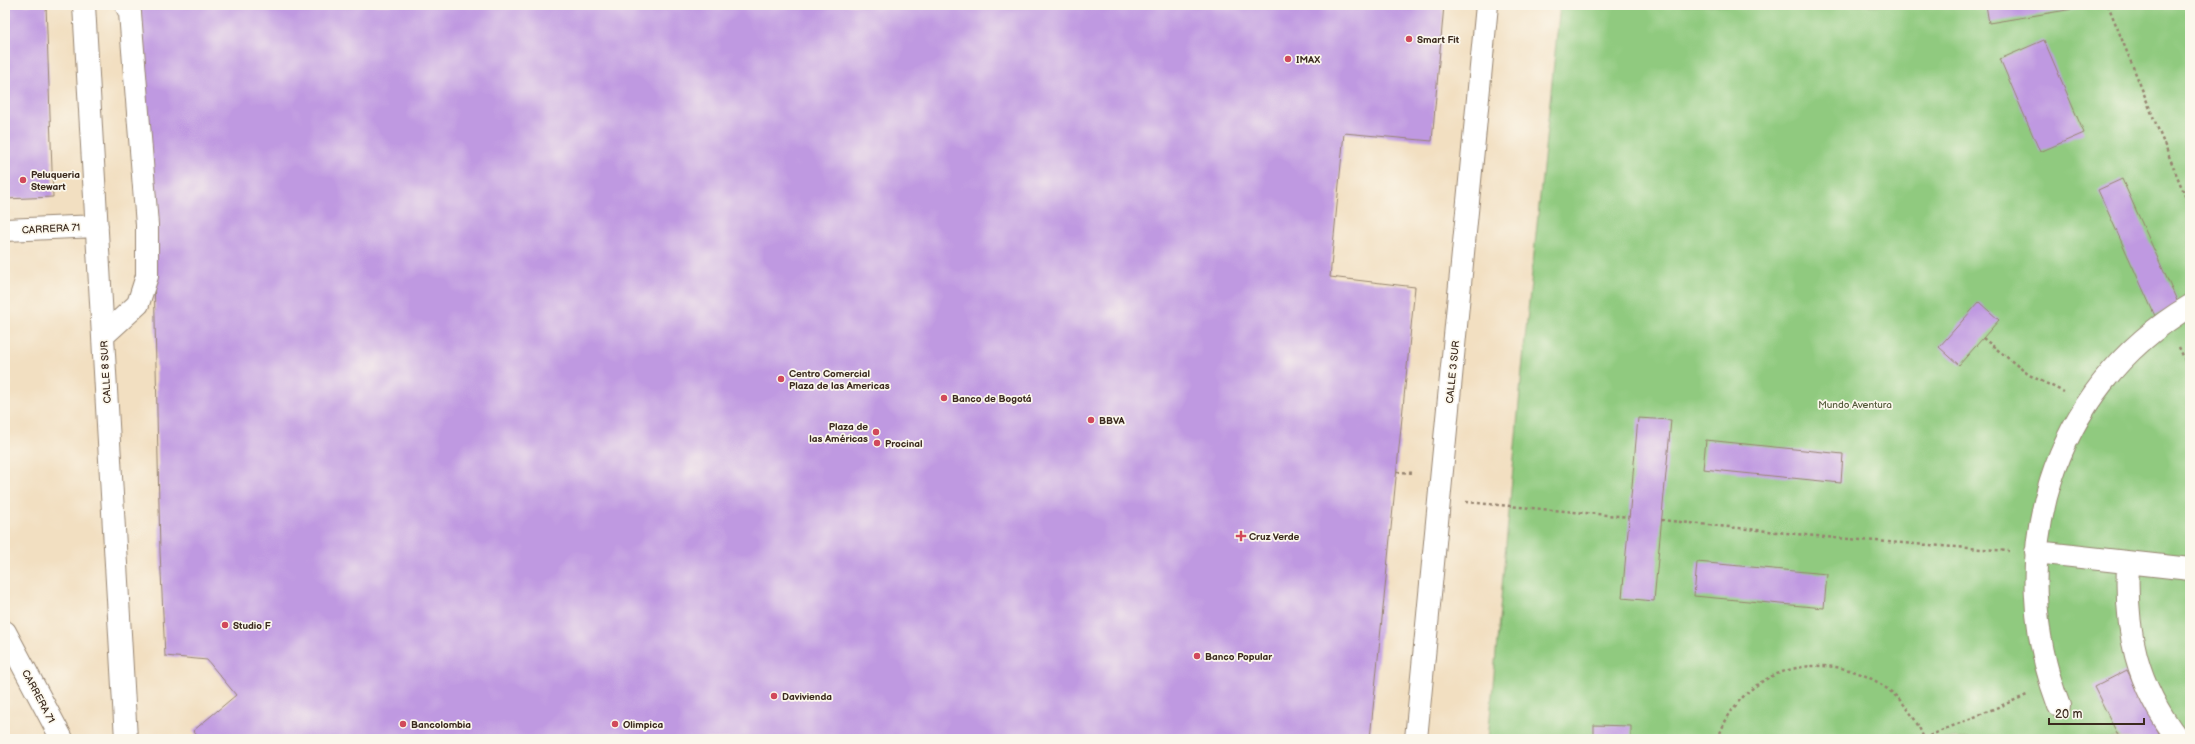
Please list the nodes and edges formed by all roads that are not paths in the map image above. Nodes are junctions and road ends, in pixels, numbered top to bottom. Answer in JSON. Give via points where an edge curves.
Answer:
{"nodes":[{"id":1,"x":84,"y":5,"type":"edge"},
{"id":2,"x":126,"y":5,"type":"edge"},
{"id":3,"x":1487,"y":5,"type":"edge"},
{"id":4,"x":97,"y":226,"type":"junction"},
{"id":5,"x":5,"y":230,"type":"edge"},
{"id":6,"x":2190,"y":306,"type":"edge"},
{"id":7,"x":103,"y":336,"type":"junction"},
{"id":8,"x":2036,"y":552,"type":"junction"},
{"id":9,"x":2128,"y":564,"type":"junction"},
{"id":10,"x":2190,"y":569,"type":"edge"},
{"id":11,"x":5,"y":632,"type":"edge"},
{"id":12,"x":2059,"y":706,"type":"dead end"},
{"id":13,"x":62,"y":739,"type":"edge"},
{"id":14,"x":126,"y":739,"type":"edge"},
{"id":15,"x":1416,"y":739,"type":"edge"},
{"id":16,"x":2178,"y":739,"type":"edge"}],
"edges":[{"from":1,"to":4,"type":"street","name":"CALLE 8 SUR"},
{"from":2,"to":7,"type":"street","via":[[130,13],[145,201],[147,276],[138,304]]},
{"from":3,"to":15,"type":"street","name":"CALLE 3 SUR"},
{"from":4,"to":5,"type":"street","name":"CARRERA 71"},
{"from":4,"to":7,"type":"street","name":"CALLE 8 SUR"},
{"from":6,"to":8,"type":"street","via":[[2138,345],[2110,373],[2088,404],[2072,431],[2049,486],[2041,515]]},
{"from":7,"to":14,"type":"street","name":"CALLE 8 SUR"},
{"from":8,"to":9,"type":"street"},
{"from":8,"to":12,"type":"street","via":[[2036,616],[2042,651]]},
{"from":9,"to":10,"type":"street"},
{"from":9,"to":16,"type":"street","via":[[2126,599],[2129,631],[2137,663],[2164,721]]},
{"from":11,"to":13,"type":"street","name":"CARRERA 71"}]}
